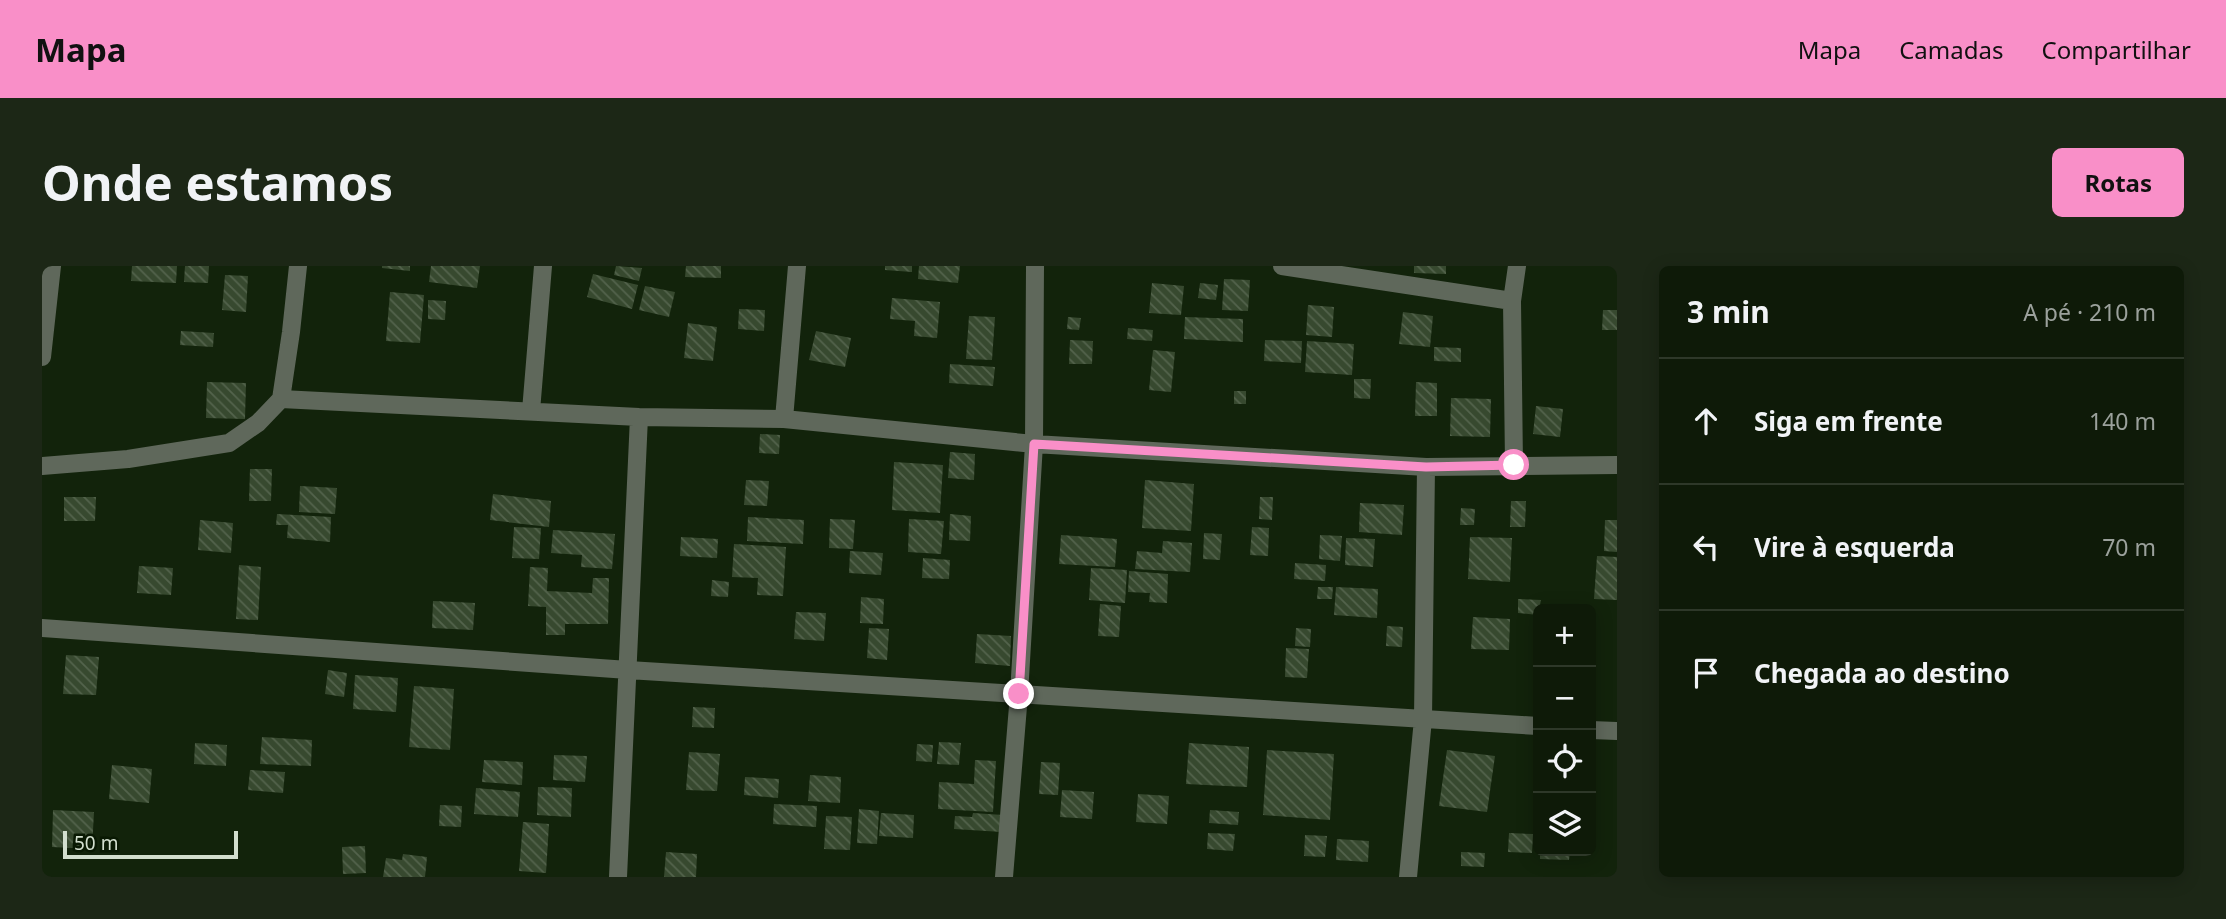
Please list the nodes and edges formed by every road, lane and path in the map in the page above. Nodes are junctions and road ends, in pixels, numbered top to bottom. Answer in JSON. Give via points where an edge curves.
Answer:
{"nodes":[{"id":1,"x":52,"y":266,"type":"edge"},
{"id":2,"x":298,"y":266,"type":"edge"},
{"id":3,"x":544,"y":266,"type":"edge"},
{"id":4,"x":797,"y":266,"type":"edge"},
{"id":5,"x":1035,"y":266,"type":"edge"},
{"id":6,"x":1282,"y":266,"type":"edge"},
{"id":7,"x":1517,"y":266,"type":"edge"},
{"id":8,"x":1512,"y":301,"type":"junction"},
{"id":9,"x":42,"y":357,"type":"edge"},
{"id":10,"x":281,"y":399,"type":"junction"},
{"id":11,"x":531,"y":411,"type":"junction"},
{"id":12,"x":639,"y":417,"type":"junction"},
{"id":13,"x":784,"y":419,"type":"junction"},
{"id":14,"x":1034,"y":444,"type":"junction"},
{"id":15,"x":1514,"y":465,"type":"junction"},
{"id":16,"x":1617,"y":465,"type":"edge"},
{"id":17,"x":42,"y":466,"type":"edge"},
{"id":18,"x":1426,"y":467,"type":"junction"},
{"id":19,"x":42,"y":628,"type":"edge"},
{"id":20,"x":628,"y":670,"type":"junction"},
{"id":21,"x":1019,"y":694,"type":"junction"},
{"id":22,"x":1423,"y":719,"type":"junction"},
{"id":23,"x":1533,"y":726,"type":"edge"},
{"id":24,"x":1596,"y":730,"type":"edge"},
{"id":25,"x":1617,"y":731,"type":"edge"},
{"id":26,"x":618,"y":877,"type":"edge"},
{"id":27,"x":1004,"y":877,"type":"edge"},
{"id":28,"x":1408,"y":877,"type":"edge"}],
"edges":[{"from":1,"to":9,"type":"street"},
{"from":2,"to":10,"type":"street"},
{"from":3,"to":11,"type":"street"},
{"from":4,"to":13,"type":"street"},
{"from":5,"to":14,"type":"street"},
{"from":6,"to":8,"type":"street"},
{"from":7,"to":8,"type":"street"},
{"from":8,"to":15,"type":"street"},
{"from":10,"to":11,"type":"street"},
{"from":10,"to":17,"type":"street","via":[[229,443],[128,459]]},
{"from":11,"to":12,"type":"street"},
{"from":12,"to":13,"type":"street"},
{"from":12,"to":20,"type":"street"},
{"from":13,"to":14,"type":"street"},
{"from":14,"to":18,"type":"street"},
{"from":14,"to":21,"type":"street"},
{"from":15,"to":16,"type":"street"},
{"from":15,"to":18,"type":"street"},
{"from":18,"to":22,"type":"street"},
{"from":19,"to":20,"type":"street"},
{"from":20,"to":21,"type":"street"},
{"from":20,"to":26,"type":"street"},
{"from":21,"to":22,"type":"street"},
{"from":21,"to":27,"type":"street"},
{"from":22,"to":23,"type":"street"},
{"from":22,"to":28,"type":"street"},
{"from":24,"to":25,"type":"street"}]}
